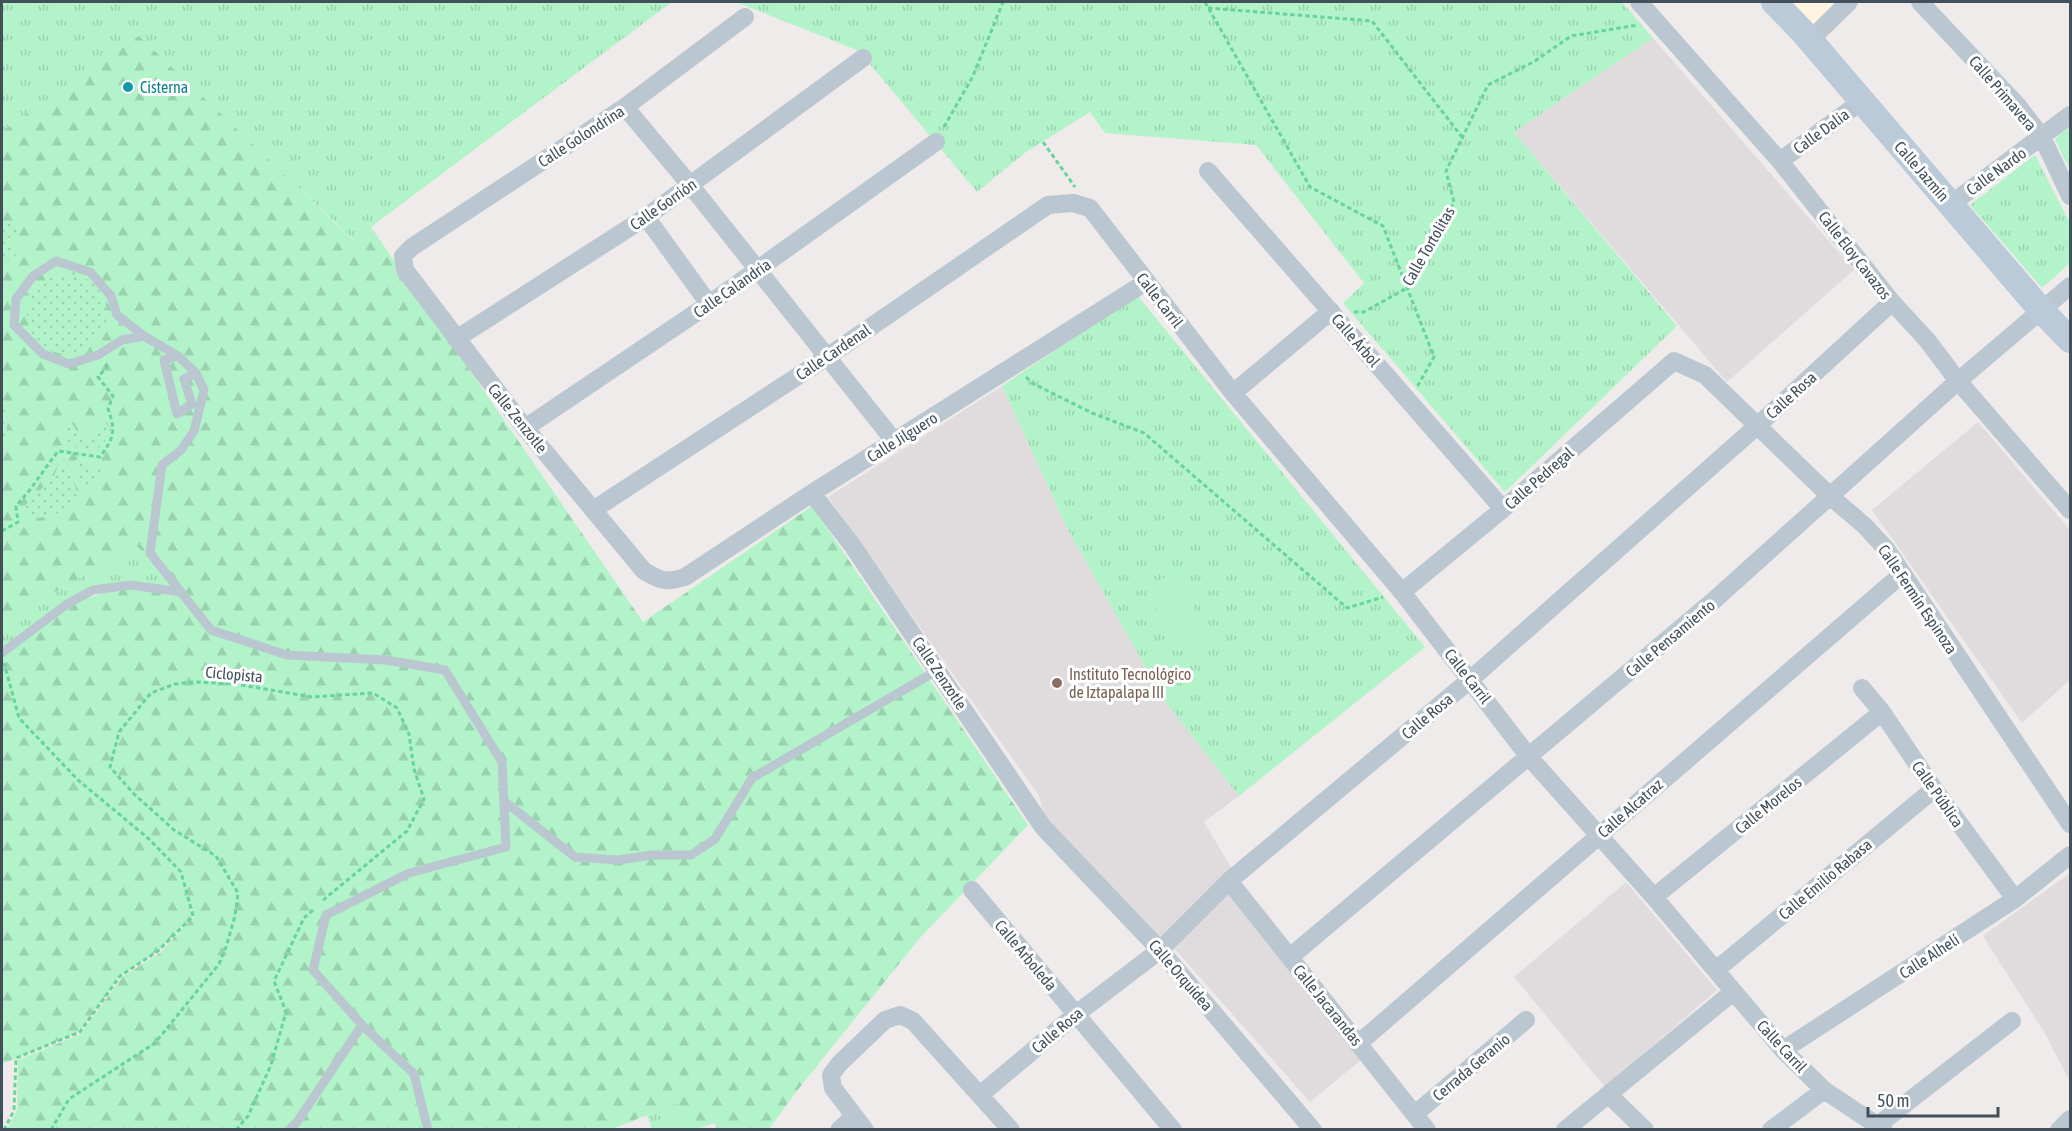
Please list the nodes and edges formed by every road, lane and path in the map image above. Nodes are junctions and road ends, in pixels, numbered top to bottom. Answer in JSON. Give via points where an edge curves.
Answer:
{"nodes":[{"id":1,"x":1003,"y":2,"type":"edge"},
{"id":2,"x":1205,"y":2,"type":"edge"},
{"id":3,"x":1639,"y":2,"type":"edge"},
{"id":4,"x":1774,"y":2,"type":"edge"},
{"id":5,"x":1849,"y":2,"type":"edge"},
{"id":6,"x":1920,"y":2,"type":"edge"},
{"id":7,"x":1208,"y":8,"type":"junction"},
{"id":8,"x":745,"y":16,"type":"dead end"},
{"id":9,"x":1657,"y":22,"type":"junction"},
{"id":10,"x":1810,"y":40,"type":"junction"},
{"id":11,"x":863,"y":58,"type":"dead end"},
{"id":12,"x":1862,"y":101,"type":"junction"},
{"id":13,"x":625,"y":107,"type":"junction"},
{"id":14,"x":2070,"y":115,"type":"edge"},
{"id":15,"x":1462,"y":137,"type":"junction"},
{"id":16,"x":2042,"y":137,"type":"junction"},
{"id":17,"x":936,"y":141,"type":"joint"},
{"id":18,"x":1043,"y":142,"type":"dead end"},
{"id":19,"x":1780,"y":161,"type":"junction"},
{"id":20,"x":1208,"y":171,"type":"dead end"},
{"id":21,"x":691,"y":186,"type":"junction"},
{"id":22,"x":2070,"y":195,"type":"edge"},
{"id":23,"x":1951,"y":204,"type":"junction"},
{"id":24,"x":1082,"y":206,"type":"junction"},
{"id":25,"x":646,"y":217,"type":"junction"},
{"id":26,"x":412,"y":247,"type":"joint"},
{"id":27,"x":757,"y":271,"type":"junction"},
{"id":28,"x":1146,"y":282,"type":"junction"},
{"id":29,"x":2070,"y":286,"type":"edge"},
{"id":30,"x":1407,"y":288,"type":"junction"},
{"id":31,"x":1892,"y":302,"type":"junction"},
{"id":32,"x":710,"y":304,"type":"junction"},
{"id":33,"x":2041,"y":310,"type":"junction"},
{"id":34,"x":1332,"y":311,"type":"junction"},
{"id":35,"x":144,"y":336,"type":"junction"},
{"id":36,"x":456,"y":339,"type":"junction"},
{"id":37,"x":2070,"y":340,"type":"edge"},
{"id":38,"x":110,"y":347,"type":"junction"},
{"id":39,"x":178,"y":356,"type":"junction"},
{"id":40,"x":827,"y":357,"type":"junction"},
{"id":41,"x":1674,"y":361,"type":"joint"},
{"id":42,"x":1015,"y":364,"type":"junction"},
{"id":43,"x":196,"y":373,"type":"junction"},
{"id":44,"x":1958,"y":381,"type":"junction"},
{"id":45,"x":1233,"y":393,"type":"junction"},
{"id":46,"x":1409,"y":402,"type":"junction"},
{"id":47,"x":1757,"y":426,"type":"junction"},
{"id":48,"x":525,"y":428,"type":"junction"},
{"id":49,"x":895,"y":442,"type":"junction"},
{"id":50,"x":812,"y":493,"type":"junction"},
{"id":51,"x":1831,"y":497,"type":"junction"},
{"id":52,"x":1503,"y":509,"type":"junction"},
{"id":53,"x":593,"y":510,"type":"junction"},
{"id":54,"x":2070,"y":510,"type":"edge"},
{"id":55,"x":2,"y":531,"type":"edge"},
{"id":56,"x":1902,"y":574,"type":"junction"},
{"id":57,"x":656,"y":579,"type":"joint"},
{"id":58,"x":181,"y":592,"type":"junction"},
{"id":59,"x":1402,"y":592,"type":"junction"},
{"id":60,"x":2,"y":653,"type":"edge"},
{"id":61,"x":938,"y":670,"type":"junction"},
{"id":62,"x":1470,"y":679,"type":"junction"},
{"id":63,"x":1862,"y":688,"type":"dead end"},
{"id":64,"x":1882,"y":712,"type":"junction"},
{"id":65,"x":1529,"y":757,"type":"junction"},
{"id":66,"x":1934,"y":789,"type":"junction"},
{"id":67,"x":504,"y":801,"type":"junction"},
{"id":68,"x":2070,"y":824,"type":"edge"},
{"id":69,"x":1043,"y":827,"type":"joint"},
{"id":70,"x":1598,"y":836,"type":"junction"},
{"id":71,"x":2070,"y":855,"type":"edge"},
{"id":72,"x":1229,"y":881,"type":"junction"},
{"id":73,"x":972,"y":890,"type":"dead end"},
{"id":74,"x":1654,"y":897,"type":"junction"},
{"id":75,"x":2015,"y":900,"type":"junction"},
{"id":76,"x":1160,"y":950,"type":"junction"},
{"id":77,"x":1290,"y":957,"type":"junction"},
{"id":78,"x":1716,"y":970,"type":"junction"},
{"id":79,"x":1733,"y":992,"type":"junction"},
{"id":80,"x":1075,"y":1015,"type":"junction"},
{"id":81,"x":1526,"y":1020,"type":"dead end"},
{"id":82,"x":2012,"y":1021,"type":"dead end"},
{"id":83,"x":362,"y":1025,"type":"junction"},
{"id":84,"x":1359,"y":1043,"type":"junction"},
{"id":85,"x":1783,"y":1050,"type":"junction"},
{"id":86,"x":1824,"y":1090,"type":"junction"},
{"id":87,"x":980,"y":1095,"type":"junction"},
{"id":88,"x":1609,"y":1095,"type":"junction"},
{"id":89,"x":1415,"y":1114,"type":"junction"},
{"id":90,"x":2070,"y":1119,"type":"edge"},
{"id":91,"x":860,"y":1123,"type":"edge"},
{"id":92,"x":1881,"y":1127,"type":"edge"},
{"id":93,"x":4,"y":1130,"type":"edge"},
{"id":94,"x":51,"y":1130,"type":"edge"},
{"id":95,"x":236,"y":1130,"type":"edge"},
{"id":96,"x":289,"y":1130,"type":"edge"},
{"id":97,"x":428,"y":1130,"type":"edge"},
{"id":98,"x":839,"y":1130,"type":"edge"},
{"id":99,"x":1011,"y":1130,"type":"edge"},
{"id":100,"x":1173,"y":1130,"type":"edge"},
{"id":101,"x":1313,"y":1130,"type":"edge"},
{"id":102,"x":1427,"y":1130,"type":"edge"},
{"id":103,"x":1565,"y":1130,"type":"edge"},
{"id":104,"x":1645,"y":1130,"type":"edge"},
{"id":105,"x":1771,"y":1130,"type":"edge"},
{"id":106,"x":2059,"y":1130,"type":"edge"}],
"edges":[{"from":1,"to":17,"type":"path","via":[[973,76]]},
{"from":2,"to":7,"type":"path"},
{"from":3,"to":9,"type":"street","name":"Calle Eloy Cavazos"},
{"from":4,"to":10,"type":"street","name":"Calle Jazmín"},
{"from":5,"to":10,"type":"street"},
{"from":6,"to":16,"type":"street","name":"Calle Primavera"},
{"from":7,"to":15,"type":"path","via":[[1372,21]]},
{"from":7,"to":30,"type":"path","via":[[1310,187],[1383,226]]},
{"from":8,"to":13,"type":"street","name":"Calle Golondrina"},
{"from":9,"to":15,"type":"path","name":"Calle Tortolitas","via":[[1571,36],[1535,61],[1488,85]]},
{"from":9,"to":19,"type":"street","name":"Calle Eloy Cavazos"},
{"from":10,"to":12,"type":"street","name":"Calle Jazmín"},
{"from":11,"to":21,"type":"street","name":"Calle Gorrión"},
{"from":12,"to":19,"type":"street","name":"Calle Dalia"},
{"from":12,"to":23,"type":"street","name":"Calle Jazmín"},
{"from":13,"to":21,"type":"street"},
{"from":13,"to":26,"type":"street","name":"Calle Golondrina"},
{"from":14,"to":16,"type":"street","name":"Calle Nardo"},
{"from":15,"to":30,"type":"path","name":"Calle Tortolitas","via":[[1446,171],[1454,202]]},
{"from":16,"to":22,"type":"street","name":"Calle Primavera"},
{"from":16,"to":23,"type":"street","name":"Calle Nardo"},
{"from":17,"to":27,"type":"street","name":"Calle Calandria"},
{"from":18,"to":24,"type":"path"},
{"from":19,"to":31,"type":"street","name":"Calle Eloy Cavazos"},
{"from":20,"to":34,"type":"street","name":"Calle Árbol"},
{"from":21,"to":25,"type":"street","name":"Calle Gorrión"},
{"from":21,"to":27,"type":"street"},
{"from":23,"to":33,"type":"street","name":"Calle Jazmín"},
{"from":24,"to":28,"type":"street","name":"Calle Carril"},
{"from":24,"to":40,"type":"street","name":"Calle Cardenal","via":[[1048,205]]},
{"from":25,"to":32,"type":"street"},
{"from":25,"to":36,"type":"street","name":"Calle Gorrión"},
{"from":26,"to":36,"type":"street","name":"Calle Zenzotle","via":[[403,256],[405,270]]},
{"from":27,"to":32,"type":"street","name":"Calle Calandria"},
{"from":27,"to":40,"type":"street"},
{"from":28,"to":42,"type":"street","name":"Calle Jilguero"},
{"from":28,"to":45,"type":"street","name":"Calle Carril"},
{"from":29,"to":33,"type":"street","name":"Calle Pensamiento"},
{"from":30,"to":34,"type":"path","name":"Calle Tortolitas","via":[[1364,312]]},
{"from":30,"to":46,"type":"path","via":[[1434,357]]},
{"from":31,"to":44,"type":"street","name":"Calle Eloy Cavazos"},
{"from":31,"to":47,"type":"street","name":"Calle Rosa"},
{"from":32,"to":48,"type":"street","name":"Calle Calandria"},
{"from":33,"to":37,"type":"street","name":"Calle Jazmín"},
{"from":33,"to":44,"type":"street","name":"Calle Pensamiento"},
{"from":34,"to":45,"type":"street"},
{"from":34,"to":46,"type":"street","name":"Calle Árbol"},
{"from":35,"to":38,"type":"lane"},
{"from":35,"to":38,"type":"lane","via":[[117,315],[111,296],[90,272],[56,261],[33,276],[16,299],[14,325],[43,354],[69,364]]},
{"from":35,"to":39,"type":"lane"},
{"from":36,"to":48,"type":"street","name":"Calle Zenzotle"},
{"from":38,"to":55,"type":"path","via":[[106,368],[98,377],[113,396],[108,409],[114,435],[107,447],[100,457],[58,451],[16,506],[18,522]]},
{"from":39,"to":43,"type":"lane"},
{"from":39,"to":43,"type":"lane","via":[[164,360],[177,414],[192,404],[184,379]]},
{"from":40,"to":49,"type":"street"},
{"from":40,"to":53,"type":"street","name":"Calle Cardenal"},
{"from":41,"to":47,"type":"street","name":"Calle Fermín Espinoza","via":[[1705,375]]},
{"from":41,"to":52,"type":"street","name":"Calle Pedregal"},
{"from":42,"to":49,"type":"street","name":"Calle Jilguero"},
{"from":42,"to":59,"type":"path","via":[[1032,383],[1144,433],[1347,608]]},
{"from":43,"to":58,"type":"lane","via":[[204,390],[194,431],[181,450],[162,465],[150,553]]},
{"from":44,"to":51,"type":"street","name":"Calle Pensamiento"},
{"from":44,"to":54,"type":"street","name":"Calle Eloy Cavazos"},
{"from":45,"to":59,"type":"street","name":"Calle Carril"},
{"from":46,"to":52,"type":"street","name":"Calle Árbol"},
{"from":47,"to":51,"type":"street","name":"Calle Fermín Espinoza"},
{"from":47,"to":62,"type":"street","name":"Calle Rosa"},
{"from":48,"to":53,"type":"street","name":"Calle Zenzotle"},
{"from":49,"to":50,"type":"street","name":"Calle Jilguero"},
{"from":50,"to":57,"type":"street","name":"Calle Jilguero","via":[[685,577],[669,582]]},
{"from":50,"to":61,"type":"street","name":"Calle Zenzotle"},
{"from":51,"to":56,"type":"street","name":"Calle Fermín Espinoza","via":[[1865,526]]},
{"from":51,"to":65,"type":"street","name":"Calle Pensamiento"},
{"from":52,"to":59,"type":"street","name":"Calle Pedregal"},
{"from":53,"to":57,"type":"street","name":"Calle Zenzotle","via":[[644,571]]},
{"from":56,"to":68,"type":"street","name":"Calle Fermín Espinoza"},
{"from":56,"to":70,"type":"street","name":"Calle Alcatraz"},
{"from":58,"to":60,"type":"lane","via":[[131,585],[93,590],[67,604]]},
{"from":58,"to":67,"type":"lane","via":[[211,630],[288,655],[386,660],[446,670],[502,762]]},
{"from":59,"to":62,"type":"street","name":"Calle Carril"},
{"from":60,"to":93,"type":"path","via":[[18,718],[78,780],[149,839],[181,872],[192,916],[158,951],[120,976],[80,1032],[16,1058],[15,1110]]},
{"from":61,"to":67,"type":"lane","via":[[752,778],[715,839],[691,855],[618,860],[575,857]]},
{"from":61,"to":69,"type":"street","name":"Calle Zenzotle"},
{"from":62,"to":65,"type":"street","name":"Calle Carril"},
{"from":62,"to":72,"type":"street","name":"Calle Rosa"},
{"from":63,"to":64,"type":"street","name":"Calle Pública"},
{"from":64,"to":66,"type":"street","name":"Calle Pública"},
{"from":64,"to":74,"type":"street","name":"Calle Morelos"},
{"from":65,"to":70,"type":"street","name":"Calle Carril"},
{"from":65,"to":77,"type":"street","name":"Calle Pensamiento"},
{"from":66,"to":75,"type":"street","name":"Calle Pública"},
{"from":66,"to":78,"type":"street","name":"Calle Emilio Rabasa"},
{"from":67,"to":83,"type":"lane","via":[[506,847],[409,873],[326,915],[313,970]]},
{"from":69,"to":76,"type":"street","name":"Calle Orquídea"},
{"from":70,"to":74,"type":"street","name":"Calle Carril"},
{"from":70,"to":84,"type":"street","name":"Calle Alcatraz"},
{"from":71,"to":75,"type":"street","name":"Calle Alhelí"},
{"from":72,"to":76,"type":"street","name":"Calle Rosa"},
{"from":72,"to":77,"type":"street","name":"Calle Jacarandas"},
{"from":73,"to":80,"type":"street","name":"Calle Arboleda"},
{"from":74,"to":78,"type":"street","name":"Calle Carril"},
{"from":75,"to":85,"type":"street","name":"Calle Alhelí"},
{"from":76,"to":80,"type":"street","name":"Calle Rosa"},
{"from":76,"to":101,"type":"street","name":"Calle Orquídea"},
{"from":77,"to":84,"type":"street","name":"Calle Jacarandas"},
{"from":78,"to":79,"type":"street","name":"Calle Carril"},
{"from":79,"to":85,"type":"street","name":"Calle Carril"},
{"from":79,"to":88,"type":"street"},
{"from":80,"to":87,"type":"street","name":"Calle Rosa"},
{"from":80,"to":100,"type":"street","name":"Calle Arboleda"},
{"from":81,"to":89,"type":"street","name":"Cerrada Geranio"},
{"from":82,"to":92,"type":"street"},
{"from":83,"to":96,"type":"lane"},
{"from":83,"to":97,"type":"lane","via":[[414,1074]]},
{"from":84,"to":89,"type":"street","name":"Calle Jacarandas"},
{"from":85,"to":86,"type":"street","name":"Calle Carril"},
{"from":86,"to":92,"type":"street","name":"Calle Carril"},
{"from":86,"to":105,"type":"street"},
{"from":87,"to":91,"type":"street","via":[[913,1021],[900,1015],[885,1020],[831,1075],[833,1088]]},
{"from":87,"to":99,"type":"street"},
{"from":88,"to":103,"type":"street"},
{"from":88,"to":104,"type":"street"},
{"from":89,"to":102,"type":"street","name":"Calle Jacarandas"},
{"from":90,"to":106,"type":"street"},
{"from":91,"to":98,"type":"street"},
{"from":94,"to":95,"type":"path","name":"Ciclopista","via":[[69,1099],[155,1043],[219,964],[235,916],[238,893],[216,856],[174,830],[110,767],[118,732],[151,693],[175,684],[235,684],[312,697],[373,693],[397,708],[401,716],[424,799],[407,831],[304,918],[274,981],[286,1012],[271,1065],[248,1116]]}]}
